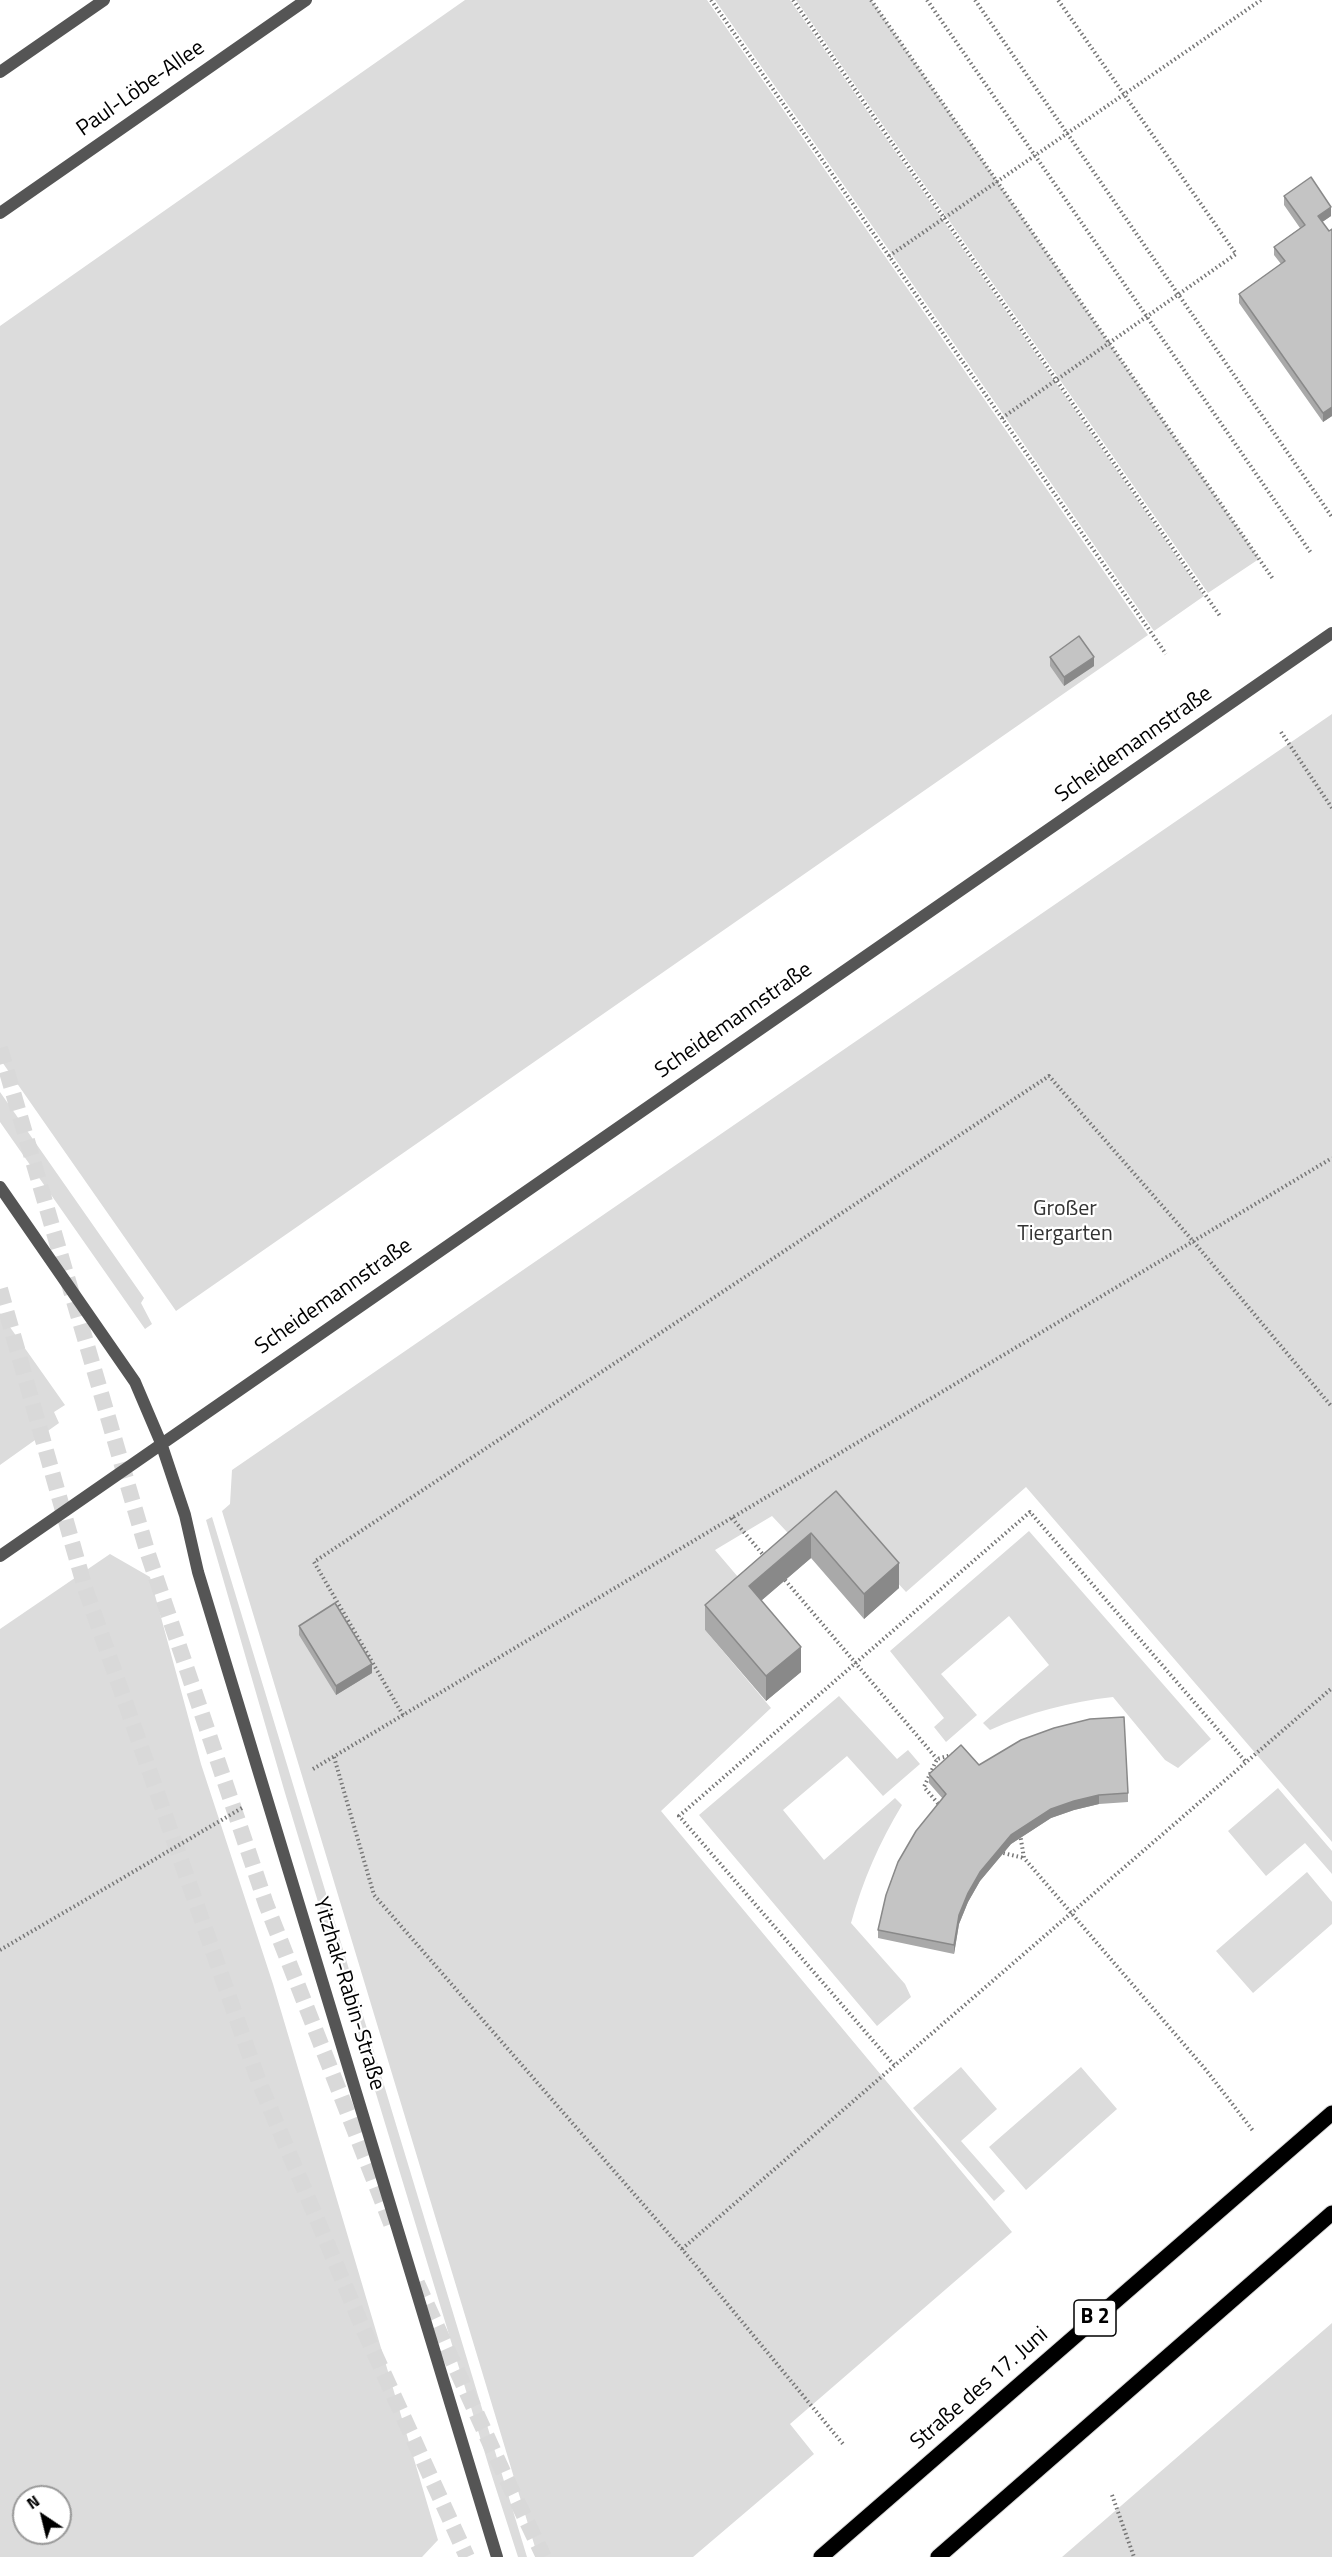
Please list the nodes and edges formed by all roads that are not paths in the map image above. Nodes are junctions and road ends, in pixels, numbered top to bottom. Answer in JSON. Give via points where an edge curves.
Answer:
{"nodes":[{"id":1,"x":104,"y":0,"type":"edge"},
{"id":2,"x":306,"y":0,"type":"edge"},
{"id":3,"x":0,"y":72,"type":"edge"},
{"id":4,"x":0,"y":213,"type":"edge"},
{"id":5,"x":1332,"y":633,"type":"edge"},
{"id":6,"x":0,"y":1187,"type":"edge"},
{"id":7,"x":161,"y":1443,"type":"junction"},
{"id":8,"x":0,"y":1556,"type":"edge"},
{"id":9,"x":1332,"y":2113,"type":"edge"},
{"id":10,"x":1332,"y":2213,"type":"edge"},
{"id":11,"x":497,"y":2557,"type":"edge"},
{"id":12,"x":821,"y":2557,"type":"edge"},
{"id":13,"x":938,"y":2557,"type":"edge"}],
"edges":[{"from":1,"to":3,"type":"street"},
{"from":2,"to":4,"type":"street","name":"Paul-Löbe-Allee"},
{"from":5,"to":7,"type":"street","name":"Scheidemannstraße"},
{"from":6,"to":7,"type":"street","name":"Yitzhak-Rabin-Straße","via":[[135,1382]]},
{"from":7,"to":8,"type":"street","name":"Scheidemannstraße"},
{"from":7,"to":11,"type":"street","name":"Yitzhak-Rabin-Straße"},
{"from":9,"to":12,"type":"main road","name":"Straße des 17. Juni","number":"B 2"},
{"from":10,"to":13,"type":"main road"}]}
